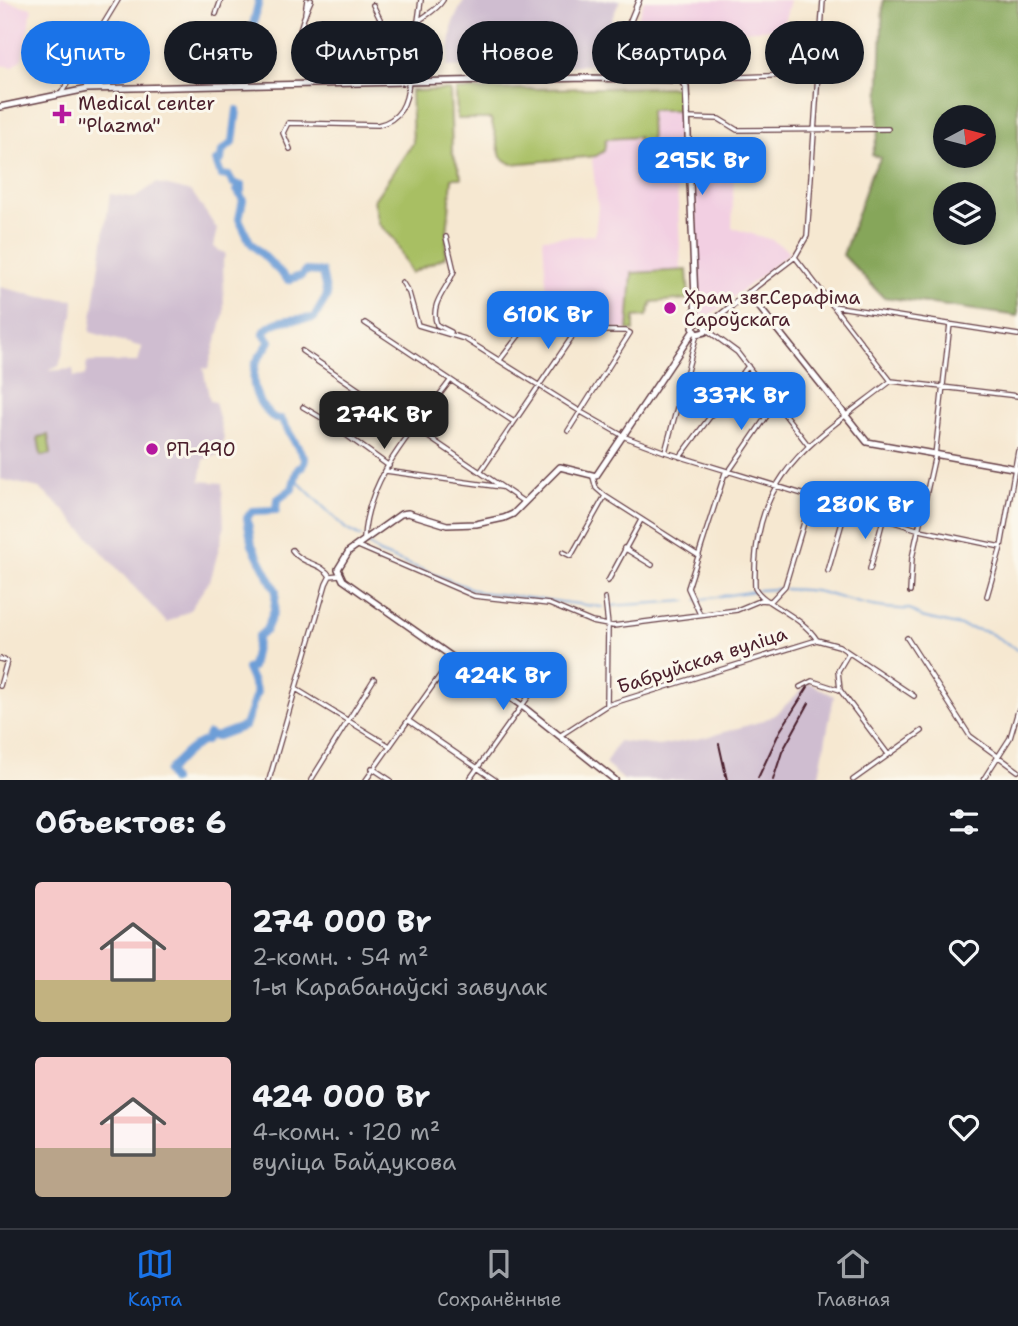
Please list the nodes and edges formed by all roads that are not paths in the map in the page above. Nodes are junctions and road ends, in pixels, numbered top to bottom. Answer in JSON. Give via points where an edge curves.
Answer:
{"nodes":[{"id":1,"x":112,"y":0,"type":"edge"},
{"id":2,"x":118,"y":0,"type":"edge"},
{"id":3,"x":221,"y":0,"type":"edge"},
{"id":4,"x":309,"y":0,"type":"edge"},
{"id":5,"x":421,"y":0,"type":"edge"},
{"id":6,"x":443,"y":0,"type":"edge"},
{"id":7,"x":639,"y":0,"type":"edge"},
{"id":8,"x":823,"y":0,"type":"edge"},
{"id":9,"x":373,"y":5,"type":"dead end"},
{"id":10,"x":110,"y":9,"type":"junction"},
{"id":11,"x":216,"y":13,"type":"dead end"},
{"id":12,"x":304,"y":21,"type":"edge"},
{"id":13,"x":382,"y":21,"type":"edge"},
{"id":14,"x":418,"y":21,"type":"joint"},
{"id":15,"x":630,"y":21,"type":"edge"},
{"id":16,"x":822,"y":21,"type":"edge"},
{"id":17,"x":592,"y":78,"type":"edge"},
{"id":18,"x":443,"y":80,"type":"edge"},
{"id":19,"x":320,"y":84,"type":"edge"},
{"id":20,"x":408,"y":84,"type":"edge"},
{"id":21,"x":684,"y":84,"type":"edge"},
{"id":22,"x":818,"y":84,"type":"edge"},
{"id":23,"x":62,"y":92,"type":"junction"},
{"id":24,"x":0,"y":107,"type":"edge"},
{"id":25,"x":687,"y":118,"type":"junction"},
{"id":26,"x":815,"y":129,"type":"junction"},
{"id":27,"x":888,"y":129,"type":"dead end"},
{"id":28,"x":290,"y":149,"type":"dead end"},
{"id":29,"x":446,"y":237,"type":"dead end"},
{"id":30,"x":795,"y":257,"type":"junction"},
{"id":31,"x":402,"y":282,"type":"dead end"},
{"id":32,"x":748,"y":293,"type":"junction"},
{"id":33,"x":833,"y":306,"type":"junction"},
{"id":34,"x":696,"y":322,"type":"junction"},
{"id":35,"x":365,"y":323,"type":"dead end"},
{"id":36,"x":950,"y":324,"type":"junction"},
{"id":37,"x":707,"y":328,"type":"junction"},
{"id":38,"x":577,"y":330,"type":"junction"},
{"id":39,"x":695,"y":332,"type":"junction"},
{"id":40,"x":456,"y":335,"type":"junction"},
{"id":41,"x":1018,"y":335,"type":"edge"},
{"id":42,"x":302,"y":351,"type":"dead end"},
{"id":43,"x":500,"y":360,"type":"junction"},
{"id":44,"x":748,"y":366,"type":"junction"},
{"id":45,"x":450,"y":381,"type":"junction"},
{"id":46,"x":891,"y":381,"type":"junction"},
{"id":47,"x":539,"y":386,"type":"junction"},
{"id":48,"x":942,"y":389,"type":"junction"},
{"id":49,"x":1018,"y":396,"type":"edge"},
{"id":50,"x":775,"y":404,"type":"junction"},
{"id":51,"x":303,"y":407,"type":"dead end"},
{"id":52,"x":581,"y":412,"type":"junction"},
{"id":53,"x":845,"y":417,"type":"junction"},
{"id":54,"x":514,"y":422,"type":"junction"},
{"id":55,"x":414,"y":428,"type":"junction"},
{"id":56,"x":568,"y":431,"type":"dead end"},
{"id":57,"x":625,"y":437,"type":"junction"},
{"id":58,"x":808,"y":445,"type":"junction"},
{"id":59,"x":1018,"y":451,"type":"edge"},
{"id":60,"x":664,"y":452,"type":"junction"},
{"id":61,"x":935,"y":455,"type":"junction"},
{"id":62,"x":679,"y":457,"type":"junction"},
{"id":63,"x":389,"y":466,"type":"junction"},
{"id":64,"x":1016,"y":469,"type":"edge"},
{"id":65,"x":386,"y":471,"type":"junction"},
{"id":66,"x":481,"y":471,"type":"junction"},
{"id":67,"x":726,"y":473,"type":"junction"},
{"id":68,"x":593,"y":477,"type":"junction"},
{"id":69,"x":774,"y":486,"type":"junction"},
{"id":70,"x":501,"y":487,"type":"junction"},
{"id":71,"x":604,"y":496,"type":"junction"},
{"id":72,"x":811,"y":499,"type":"junction"},
{"id":73,"x":524,"y":502,"type":"junction"},
{"id":74,"x":846,"y":509,"type":"junction"},
{"id":75,"x":641,"y":520,"type":"junction"},
{"id":76,"x":883,"y":520,"type":"junction"},
{"id":77,"x":920,"y":530,"type":"junction"},
{"id":78,"x":365,"y":538,"type":"junction"},
{"id":79,"x":356,"y":545,"type":"junction"},
{"id":80,"x":1001,"y":547,"type":"junction"},
{"id":81,"x":624,"y":548,"type":"junction"},
{"id":82,"x":292,"y":550,"type":"dead end"},
{"id":83,"x":564,"y":552,"type":"dead end"},
{"id":84,"x":699,"y":556,"type":"junction"},
{"id":85,"x":652,"y":565,"type":"dead end"},
{"id":86,"x":870,"y":569,"type":"dead end"},
{"id":87,"x":828,"y":572,"type":"dead end"},
{"id":88,"x":339,"y":575,"type":"junction"},
{"id":89,"x":330,"y":576,"type":"junction"},
{"id":90,"x":608,"y":581,"type":"dead end"},
{"id":91,"x":910,"y":592,"type":"dead end"},
{"id":92,"x":987,"y":596,"type":"dead end"},
{"id":93,"x":605,"y":598,"type":"dead end"},
{"id":94,"x":771,"y":601,"type":"junction"},
{"id":95,"x":699,"y":612,"type":"junction"},
{"id":96,"x":608,"y":625,"type":"junction"},
{"id":97,"x":907,"y":638,"type":"dead end"},
{"id":98,"x":817,"y":640,"type":"junction"},
{"id":99,"x":848,"y":654,"type":"junction"},
{"id":100,"x":453,"y":657,"type":"junction"},
{"id":101,"x":556,"y":658,"type":"dead end"},
{"id":102,"x":0,"y":659,"type":"edge"},
{"id":103,"x":374,"y":679,"type":"dead end"},
{"id":104,"x":0,"y":686,"type":"edge"},
{"id":105,"x":800,"y":687,"type":"dead end"},
{"id":106,"x":296,"y":689,"type":"junction"},
{"id":107,"x":840,"y":690,"type":"junction"},
{"id":108,"x":914,"y":696,"type":"dead end"},
{"id":109,"x":607,"y":705,"type":"junction"},
{"id":110,"x":522,"y":706,"type":"junction"},
{"id":111,"x":1018,"y":711,"type":"edge"},
{"id":112,"x":409,"y":721,"type":"junction"},
{"id":113,"x":348,"y":722,"type":"junction"},
{"id":114,"x":922,"y":731,"type":"dead end"},
{"id":115,"x":561,"y":734,"type":"junction"},
{"id":116,"x":388,"y":745,"type":"junction"},
{"id":117,"x":888,"y":754,"type":"junction"},
{"id":118,"x":1000,"y":755,"type":"junction"},
{"id":119,"x":372,"y":768,"type":"junction"},
{"id":120,"x":478,"y":768,"type":"junction"},
{"id":121,"x":1018,"y":771,"type":"edge"},
{"id":122,"x":269,"y":780,"type":"edge"},
{"id":123,"x":311,"y":780,"type":"edge"},
{"id":124,"x":366,"y":780,"type":"edge"},
{"id":125,"x":390,"y":780,"type":"edge"},
{"id":126,"x":469,"y":780,"type":"edge"},
{"id":127,"x":495,"y":780,"type":"edge"},
{"id":128,"x":615,"y":780,"type":"edge"},
{"id":129,"x":853,"y":780,"type":"edge"},
{"id":130,"x":983,"y":780,"type":"edge"}],
"edges":[{"from":1,"to":10,"type":"street"},
{"from":2,"to":10,"type":"street"},
{"from":3,"to":11,"type":"street"},
{"from":4,"to":12,"type":"street"},
{"from":5,"to":14,"type":"street"},
{"from":6,"to":14,"type":"street"},
{"from":7,"to":15,"type":"street"},
{"from":8,"to":16,"type":"street"},
{"from":9,"to":13,"type":"street"},
{"from":10,"to":23,"type":"street"},
{"from":17,"to":18,"type":"main road"},
{"from":19,"to":23,"type":"main road"},
{"from":20,"to":28,"type":"street","via":[[402,110],[390,122],[288,122],[284,133]]},
{"from":21,"to":25,"type":"main road"},
{"from":22,"to":26,"type":"street"},
{"from":23,"to":24,"type":"main road"},
{"from":25,"to":26,"type":"street","via":[[719,119],[737,130]]},
{"from":25,"to":34,"type":"main road"},
{"from":26,"to":27,"type":"street"},
{"from":26,"to":30,"type":"street","via":[[807,236]]},
{"from":29,"to":40,"type":"street","via":[[454,271],[434,314],[437,325]]},
{"from":30,"to":32,"type":"street"},
{"from":30,"to":33,"type":"street"},
{"from":31,"to":40,"type":"street","via":[[410,293],[418,325]]},
{"from":32,"to":37,"type":"main road"},
{"from":32,"to":53,"type":"main road"},
{"from":33,"to":36,"type":"street"},
{"from":33,"to":46,"type":"street"},
{"from":34,"to":37,"type":"main road","via":[[703,321]]},
{"from":34,"to":39,"type":"main road"},
{"from":35,"to":45,"type":"street"},
{"from":36,"to":41,"type":"street"},
{"from":36,"to":48,"type":"street"},
{"from":37,"to":39,"type":"main road","via":[[703,334]]},
{"from":37,"to":44,"type":"street"},
{"from":38,"to":43,"type":"street","via":[[519,331]]},
{"from":38,"to":47,"type":"street"},
{"from":38,"to":52,"type":"street","via":[[630,333]]},
{"from":39,"to":57,"type":"main road"},
{"from":39,"to":60,"type":"street"},
{"from":40,"to":43,"type":"street"},
{"from":42,"to":55,"type":"street"},
{"from":43,"to":47,"type":"street"},
{"from":44,"to":50,"type":"street"},
{"from":44,"to":62,"type":"street"},
{"from":45,"to":54,"type":"street"},
{"from":45,"to":55,"type":"street"},
{"from":46,"to":48,"type":"street"},
{"from":46,"to":53,"type":"street"},
{"from":47,"to":52,"type":"street"},
{"from":47,"to":54,"type":"street"},
{"from":48,"to":49,"type":"street"},
{"from":48,"to":61,"type":"street"},
{"from":50,"to":58,"type":"street"},
{"from":50,"to":67,"type":"street"},
{"from":51,"to":63,"type":"street"},
{"from":52,"to":56,"type":"street"},
{"from":52,"to":57,"type":"street"},
{"from":53,"to":58,"type":"street"},
{"from":53,"to":61,"type":"main road","via":[[867,442]]},
{"from":54,"to":66,"type":"street"},
{"from":55,"to":63,"type":"street"},
{"from":55,"to":66,"type":"street"},
{"from":57,"to":60,"type":"street"},
{"from":57,"to":68,"type":"main road"},
{"from":58,"to":69,"type":"street"},
{"from":59,"to":64,"type":"street"},
{"from":60,"to":62,"type":"street"},
{"from":61,"to":64,"type":"main road"},
{"from":61,"to":77,"type":"street"},
{"from":62,"to":67,"type":"street"},
{"from":63,"to":65,"type":"street"},
{"from":64,"to":80,"type":"street"},
{"from":65,"to":70,"type":"street"},
{"from":65,"to":78,"type":"street","via":[[370,500]]},
{"from":66,"to":70,"type":"street"},
{"from":67,"to":69,"type":"street"},
{"from":67,"to":84,"type":"street"},
{"from":68,"to":71,"type":"street"},
{"from":68,"to":73,"type":"main road","via":[[560,467]]},
{"from":69,"to":72,"type":"street"},
{"from":69,"to":94,"type":"street","via":[[759,535],[755,576],[758,594]]},
{"from":70,"to":73,"type":"street"},
{"from":71,"to":75,"type":"street"},
{"from":71,"to":83,"type":"street","via":[[571,556]]},
{"from":72,"to":74,"type":"street"},
{"from":72,"to":94,"type":"street","via":[[785,586]]},
{"from":73,"to":78,"type":"main road","via":[[513,514],[475,524],[447,525],[401,514]]},
{"from":74,"to":76,"type":"street"},
{"from":74,"to":87,"type":"street"},
{"from":75,"to":81,"type":"street"},
{"from":75,"to":84,"type":"street"},
{"from":76,"to":77,"type":"street"},
{"from":76,"to":86,"type":"street"},
{"from":77,"to":80,"type":"street"},
{"from":77,"to":91,"type":"street"},
{"from":78,"to":79,"type":"main road"},
{"from":79,"to":88,"type":"main road","via":[[339,565]]},
{"from":79,"to":96,"type":"street","via":[[474,596],[549,604]]},
{"from":80,"to":92,"type":"street"},
{"from":81,"to":85,"type":"street"},
{"from":81,"to":90,"type":"street"},
{"from":82,"to":89,"type":"street","via":[[302,562],[325,569]]},
{"from":84,"to":95,"type":"street","via":[[688,588]]},
{"from":88,"to":89,"type":"street"},
{"from":88,"to":100,"type":"main road"},
{"from":89,"to":106,"type":"street"},
{"from":93,"to":96,"type":"street"},
{"from":94,"to":95,"type":"street","via":[[761,600],[737,610]]},
{"from":94,"to":98,"type":"street","name":"Бабруйская вуліца","via":[[801,621]]},
{"from":95,"to":96,"type":"street"},
{"from":96,"to":109,"type":"street"},
{"from":97,"to":118,"type":"street","via":[[970,736]]},
{"from":98,"to":99,"type":"street","name":"Бабруйская вуліца","via":[[839,646]]},
{"from":98,"to":109,"type":"street","name":"Бабруйская вуліца"},
{"from":99,"to":107,"type":"street","via":[[838,671]]},
{"from":99,"to":108,"type":"street","name":"Бабруйская вуліца"},
{"from":100,"to":110,"type":"main road"},
{"from":100,"to":112,"type":"street"},
{"from":101,"to":110,"type":"street"},
{"from":102,"to":104,"type":"street","via":[[7,661]]},
{"from":103,"to":113,"type":"street"},
{"from":105,"to":107,"type":"street","via":[[812,681]]},
{"from":106,"to":113,"type":"street"},
{"from":106,"to":122,"type":"street"},
{"from":107,"to":117,"type":"street"},
{"from":109,"to":115,"type":"street","name":"Бабруйская вуліца"},
{"from":110,"to":115,"type":"main road"},
{"from":110,"to":120,"type":"street"},
{"from":111,"to":118,"type":"street"},
{"from":112,"to":116,"type":"street"},
{"from":112,"to":120,"type":"street"},
{"from":113,"to":116,"type":"street"},
{"from":113,"to":123,"type":"street"},
{"from":114,"to":117,"type":"street"},
{"from":115,"to":128,"type":"main road"},
{"from":116,"to":119,"type":"street"},
{"from":117,"to":129,"type":"street"},
{"from":118,"to":121,"type":"street"},
{"from":118,"to":130,"type":"street"},
{"from":119,"to":124,"type":"street"},
{"from":119,"to":125,"type":"street"},
{"from":120,"to":126,"type":"street"},
{"from":120,"to":127,"type":"street"}]}
